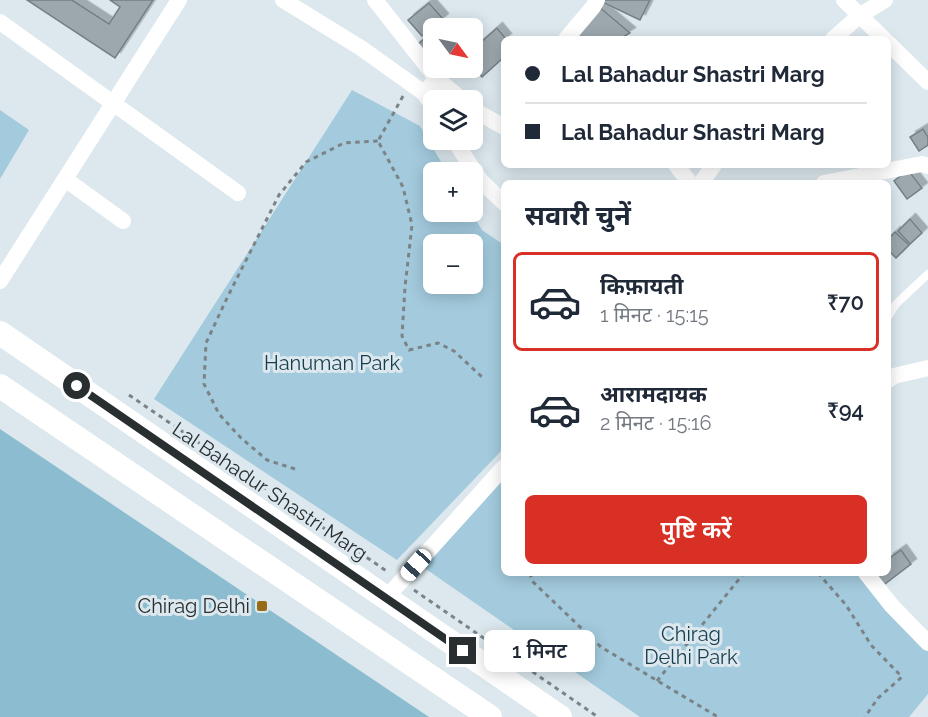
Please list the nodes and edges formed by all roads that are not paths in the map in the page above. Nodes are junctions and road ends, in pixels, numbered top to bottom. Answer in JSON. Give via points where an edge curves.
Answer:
{"nodes":[{"id":1,"x":179,"y":0,"type":"edge"},
{"id":2,"x":283,"y":0,"type":"edge"},
{"id":3,"x":375,"y":0,"type":"edge"},
{"id":4,"x":597,"y":0,"type":"edge"},
{"id":5,"x":844,"y":0,"type":"edge"},
{"id":6,"x":885,"y":0,"type":"edge"},
{"id":7,"x":859,"y":16,"type":"junction"},
{"id":8,"x":0,"y":22,"type":"edge"},
{"id":9,"x":569,"y":36,"type":"edge"},
{"id":10,"x":836,"y":36,"type":"edge"},
{"id":11,"x":881,"y":36,"type":"edge"},
{"id":12,"x":891,"y":46,"type":"edge"},
{"id":13,"x":437,"y":79,"type":"junction"},
{"id":14,"x":928,"y":82,"type":"edge"},
{"id":15,"x":417,"y":88,"type":"junction"},
{"id":16,"x":450,"y":90,"type":"edge"},
{"id":17,"x":423,"y":95,"type":"edge"},
{"id":18,"x":112,"y":103,"type":"junction"},
{"id":19,"x":483,"y":115,"type":"edge"},
{"id":20,"x":501,"y":125,"type":"edge"},
{"id":21,"x":460,"y":150,"type":"edge"},
{"id":22,"x":928,"y":166,"type":"edge"},
{"id":23,"x":678,"y":168,"type":"edge"},
{"id":24,"x":64,"y":179,"type":"junction"},
{"id":25,"x":688,"y":180,"type":"edge"},
{"id":26,"x":839,"y":180,"type":"edge"},
{"id":27,"x":238,"y":194,"type":"dead end"},
{"id":28,"x":501,"y":200,"type":"edge"},
{"id":29,"x":123,"y":221,"type":"dead end"},
{"id":30,"x":2,"y":274,"type":"edge"},
{"id":31,"x":928,"y":274,"type":"edge"},
{"id":32,"x":891,"y":312,"type":"edge"},
{"id":33,"x":0,"y":333,"type":"edge"},
{"id":34,"x":928,"y":368,"type":"edge"},
{"id":35,"x":891,"y":378,"type":"edge"},
{"id":36,"x":0,"y":386,"type":"edge"},
{"id":37,"x":501,"y":470,"type":"edge"},
{"id":38,"x":868,"y":576,"type":"edge"},
{"id":39,"x":394,"y":589,"type":"junction"},
{"id":40,"x":928,"y":643,"type":"edge"},
{"id":41,"x":490,"y":717,"type":"edge"},
{"id":42,"x":560,"y":717,"type":"edge"}],
"edges":[{"from":1,"to":18,"type":"street"},
{"from":2,"to":15,"type":"street"},
{"from":3,"to":13,"type":"street"},
{"from":4,"to":9,"type":"street"},
{"from":5,"to":7,"type":"street"},
{"from":6,"to":7,"type":"street"},
{"from":7,"to":10,"type":"street"},
{"from":7,"to":11,"type":"street"},
{"from":8,"to":18,"type":"street"},
{"from":12,"to":14,"type":"street"},
{"from":13,"to":15,"type":"street"},
{"from":13,"to":16,"type":"street"},
{"from":15,"to":17,"type":"street"},
{"from":18,"to":24,"type":"street"},
{"from":18,"to":27,"type":"street"},
{"from":19,"to":20,"type":"street"},
{"from":21,"to":28,"type":"street","via":[[480,180]]},
{"from":22,"to":26,"type":"street"},
{"from":23,"to":25,"type":"street"},
{"from":24,"to":29,"type":"street"},
{"from":24,"to":30,"type":"street"},
{"from":31,"to":32,"type":"lane"},
{"from":33,"to":39,"type":"main road","name":"Lal Bahadur Shastri Marg"},
{"from":34,"to":35,"type":"street"},
{"from":36,"to":41,"type":"main road"},
{"from":37,"to":39,"type":"street"},
{"from":38,"to":40,"type":"street"},
{"from":39,"to":42,"type":"main road","name":"Lal Bahadur Shastri Marg"}]}
